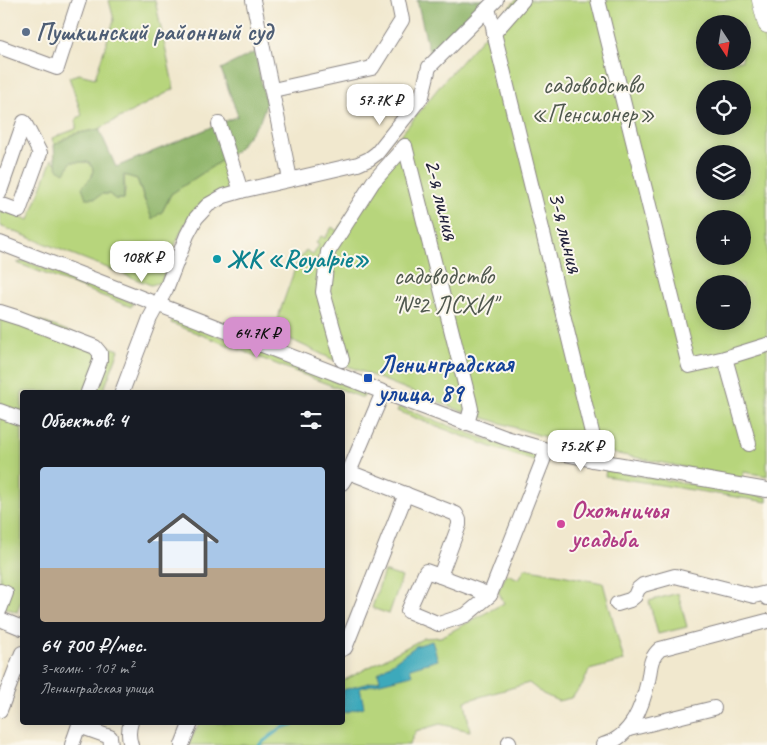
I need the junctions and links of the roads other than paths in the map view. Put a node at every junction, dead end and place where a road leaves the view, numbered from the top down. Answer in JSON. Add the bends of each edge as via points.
{"nodes":[{"id":1,"x":79,"y":0,"type":"edge"},
{"id":2,"x":253,"y":0,"type":"edge"},
{"id":3,"x":398,"y":0,"type":"edge"},
{"id":4,"x":522,"y":0,"type":"edge"},
{"id":5,"x":598,"y":0,"type":"edge"},
{"id":6,"x":761,"y":0,"type":"edge"},
{"id":7,"x":492,"y":5,"type":"edge"},
{"id":8,"x":767,"y":24,"type":"edge"},
{"id":9,"x":493,"y":29,"type":"junction"},
{"id":10,"x":0,"y":47,"type":"edge"},
{"id":11,"x":273,"y":90,"type":"junction"},
{"id":12,"x":219,"y":124,"type":"dead end"},
{"id":13,"x":5,"y":160,"type":"edge"},
{"id":14,"x":290,"y":178,"type":"junction"},
{"id":15,"x":0,"y":190,"type":"edge"},
{"id":16,"x":240,"y":191,"type":"junction"},
{"id":17,"x":0,"y":204,"type":"edge"},
{"id":18,"x":1,"y":248,"type":"edge"},
{"id":19,"x":158,"y":305,"type":"junction"},
{"id":20,"x":0,"y":312,"type":"edge"},
{"id":21,"x":268,"y":328,"type":"dead end"},
{"id":22,"x":262,"y":345,"type":"junction"},
{"id":23,"x":763,"y":346,"type":"edge"},
{"id":24,"x":725,"y":358,"type":"junction"},
{"id":25,"x":342,"y":360,"type":"dead end"},
{"id":26,"x":89,"y":390,"type":"edge"},
{"id":27,"x":123,"y":390,"type":"edge"},
{"id":28,"x":383,"y":392,"type":"junction"},
{"id":29,"x":0,"y":411,"type":"edge"},
{"id":30,"x":20,"y":419,"type":"edge"},
{"id":31,"x":467,"y":424,"type":"junction"},
{"id":32,"x":749,"y":444,"type":"dead end"},
{"id":33,"x":547,"y":450,"type":"junction"},
{"id":34,"x":595,"y":455,"type":"junction"},
{"id":35,"x":346,"y":478,"type":"edge"},
{"id":36,"x":767,"y":490,"type":"edge"},
{"id":37,"x":406,"y":494,"type":"junction"},
{"id":38,"x":440,"y":576,"type":"junction"},
{"id":39,"x":0,"y":591,"type":"edge"},
{"id":40,"x":490,"y":594,"type":"junction"},
{"id":41,"x":767,"y":598,"type":"edge"},
{"id":42,"x":617,"y":604,"type":"dead end"},
{"id":43,"x":0,"y":610,"type":"edge"},
{"id":44,"x":0,"y":619,"type":"edge"},
{"id":45,"x":767,"y":621,"type":"edge"},
{"id":46,"x":20,"y":627,"type":"edge"},
{"id":47,"x":345,"y":648,"type":"edge"},
{"id":48,"x":20,"y":658,"type":"edge"},
{"id":49,"x":714,"y":708,"type":"dead end"},
{"id":50,"x":0,"y":710,"type":"edge"},
{"id":51,"x":79,"y":725,"type":"edge"},
{"id":52,"x":81,"y":725,"type":"edge"},
{"id":53,"x":130,"y":725,"type":"edge"},
{"id":54,"x":190,"y":725,"type":"edge"},
{"id":55,"x":629,"y":729,"type":"junction"},
{"id":56,"x":72,"y":745,"type":"edge"},
{"id":57,"x":111,"y":745,"type":"edge"},
{"id":58,"x":131,"y":745,"type":"edge"},
{"id":59,"x":182,"y":745,"type":"edge"},
{"id":60,"x":603,"y":745,"type":"edge"}],
"edges":[{"from":1,"to":10,"type":"street","via":[[56,68]]},
{"from":2,"to":11,"type":"street"},
{"from":3,"to":11,"type":"street","via":[[402,20],[372,68]]},
{"from":4,"to":9,"type":"street"},
{"from":5,"to":24,"type":"street","via":[[689,366]]},
{"from":6,"to":8,"type":"main road"},
{"from":7,"to":9,"type":"street","name":"3-я линия"},
{"from":7,"to":14,"type":"street","via":[[429,67],[422,96],[377,153],[346,167]]},
{"from":9,"to":34,"type":"street","name":"3-я линия"},
{"from":11,"to":14,"type":"street"},
{"from":12,"to":16,"type":"street"},
{"from":13,"to":15,"type":"street"},
{"from":13,"to":17,"type":"street","via":[[24,122],[40,153],[19,211]]},
{"from":14,"to":16,"type":"street"},
{"from":16,"to":19,"type":"street","via":[[208,205],[196,218]]},
{"from":18,"to":19,"type":"street"},
{"from":19,"to":22,"type":"street"},
{"from":19,"to":27,"type":"street"},
{"from":20,"to":26,"type":"street","via":[[95,347],[100,353],[100,361]]},
{"from":21,"to":22,"type":"street"},
{"from":22,"to":28,"type":"street"},
{"from":23,"to":24,"type":"street"},
{"from":24,"to":32,"type":"street"},
{"from":25,"to":31,"type":"street","name":"2-я линия","via":[[323,292],[328,252],[373,182],[406,146],[471,409]]},
{"from":28,"to":31,"type":"street"},
{"from":28,"to":35,"type":"street"},
{"from":29,"to":30,"type":"street"},
{"from":31,"to":33,"type":"street"},
{"from":33,"to":34,"type":"street"},
{"from":33,"to":40,"type":"street"},
{"from":34,"to":36,"type":"street"},
{"from":35,"to":37,"type":"street"},
{"from":37,"to":38,"type":"street","via":[[458,517],[459,525]]},
{"from":37,"to":47,"type":"street"},
{"from":38,"to":40,"type":"street"},
{"from":38,"to":40,"type":"street","via":[[426,571],[408,611],[439,624],[466,616]]},
{"from":39,"to":43,"type":"street","via":[[6,593]]},
{"from":41,"to":42,"type":"street","via":[[766,593],[754,596],[675,576],[642,584],[630,600]]},
{"from":44,"to":46,"type":"street"},
{"from":45,"to":55,"type":"street","via":[[660,649],[653,657],[642,704]]},
{"from":48,"to":50,"type":"street"},
{"from":49,"to":55,"type":"street"},
{"from":51,"to":56,"type":"street"},
{"from":52,"to":57,"type":"street","via":[[110,737]]},
{"from":53,"to":58,"type":"street","via":[[128,738]]},
{"from":54,"to":59,"type":"street"},
{"from":55,"to":60,"type":"street","via":[[621,737]]}]}
